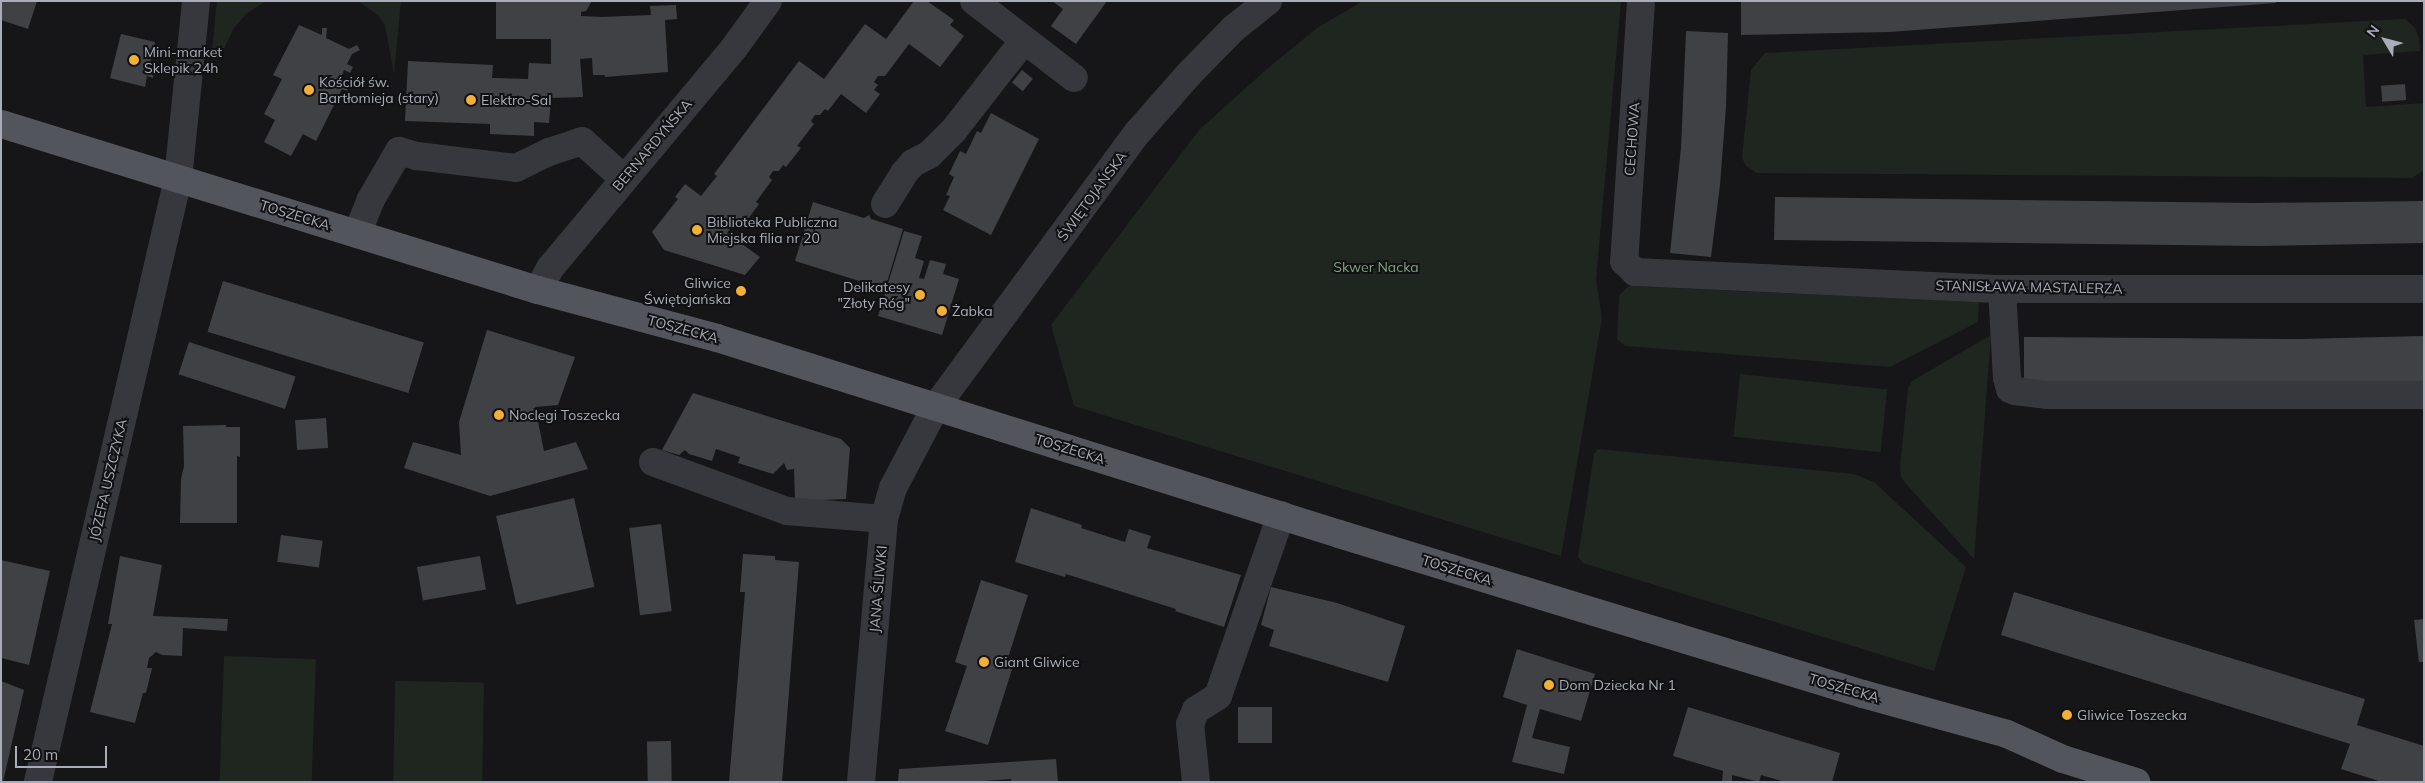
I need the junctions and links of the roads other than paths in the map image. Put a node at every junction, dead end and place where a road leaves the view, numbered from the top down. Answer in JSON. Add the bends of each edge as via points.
{"nodes":[{"id":1,"x":196,"y":1,"type":"edge"},
{"id":2,"x":768,"y":1,"type":"edge"},
{"id":3,"x":974,"y":1,"type":"edge"},
{"id":4,"x":1268,"y":1,"type":"edge"},
{"id":5,"x":1641,"y":1,"type":"edge"},
{"id":6,"x":1024,"y":40,"type":"junction"},
{"id":7,"x":1074,"y":78,"type":"dead end"},
{"id":8,"x":1,"y":124,"type":"edge"},
{"id":9,"x":178,"y":179,"type":"junction"},
{"id":10,"x":624,"y":179,"type":"junction"},
{"id":11,"x":885,"y":204,"type":"dead end"},
{"id":12,"x":357,"y":234,"type":"junction"},
{"id":13,"x":1635,"y":272,"type":"joint"},
{"id":14,"x":2002,"y":289,"type":"junction"},
{"id":15,"x":2424,"y":289,"type":"edge"},
{"id":16,"x":538,"y":290,"type":"junction"},
{"id":17,"x":2424,"y":395,"type":"edge"},
{"id":18,"x":935,"y":408,"type":"junction"},
{"id":19,"x":653,"y":462,"type":"dead end"},
{"id":20,"x":1281,"y":516,"type":"junction"},
{"id":21,"x":884,"y":519,"type":"junction"},
{"id":22,"x":38,"y":782,"type":"edge"},
{"id":23,"x":861,"y":782,"type":"edge"},
{"id":24,"x":1196,"y":782,"type":"edge"},
{"id":25,"x":2136,"y":782,"type":"edge"}],
"edges":[{"from":1,"to":9,"type":"street","name":"JÓZEFA USZCZYKA"},
{"from":2,"to":10,"type":"street","name":"BERNARDYŃSKA","via":[[734,48]]},
{"from":3,"to":6,"type":"street"},
{"from":4,"to":18,"type":"street","name":"ŚWIĘTOJAŃSKA","via":[[1189,74],[1138,132]]},
{"from":5,"to":13,"type":"street","name":"CECHOWA","via":[[1624,261]]},
{"from":6,"to":7,"type":"street"},
{"from":6,"to":11,"type":"street","via":[[954,130],[929,155],[913,163]]},
{"from":8,"to":9,"type":"main road","name":"TOSZECKA"},
{"from":9,"to":12,"type":"main road","name":"TOSZECKA"},
{"from":9,"to":22,"type":"street","name":"JÓZEFA USZCZYKA"},
{"from":10,"to":12,"type":"street","via":[[582,141],[516,168],[399,151],[370,201]]},
{"from":10,"to":16,"type":"street","name":"BERNARDYŃSKA","via":[[551,267]]},
{"from":12,"to":16,"type":"main road","name":"TOSZECKA"},
{"from":13,"to":14,"type":"street","name":"STANISŁAWA MASTALERZA"},
{"from":14,"to":15,"type":"street","name":"STANISŁAWA MASTALERZA"},
{"from":14,"to":17,"type":"street","via":[[2006,378],[2010,389],[2015,391],[2058,396]]},
{"from":16,"to":18,"type":"main road","name":"TOSZECKA","via":[[717,338]]},
{"from":18,"to":20,"type":"main road","name":"TOSZECKA"},
{"from":18,"to":21,"type":"street","name":"JANA ŚLIWKI","via":[[893,488]]},
{"from":19,"to":21,"type":"street","via":[[787,511]]},
{"from":20,"to":24,"type":"street","via":[[1218,696],[1196,710],[1190,724]]},
{"from":20,"to":25,"type":"main road","name":"TOSZECKA","via":[[1863,694],[2007,734],[2063,759]]},
{"from":21,"to":23,"type":"street","name":"JANA ŚLIWKI"}]}
